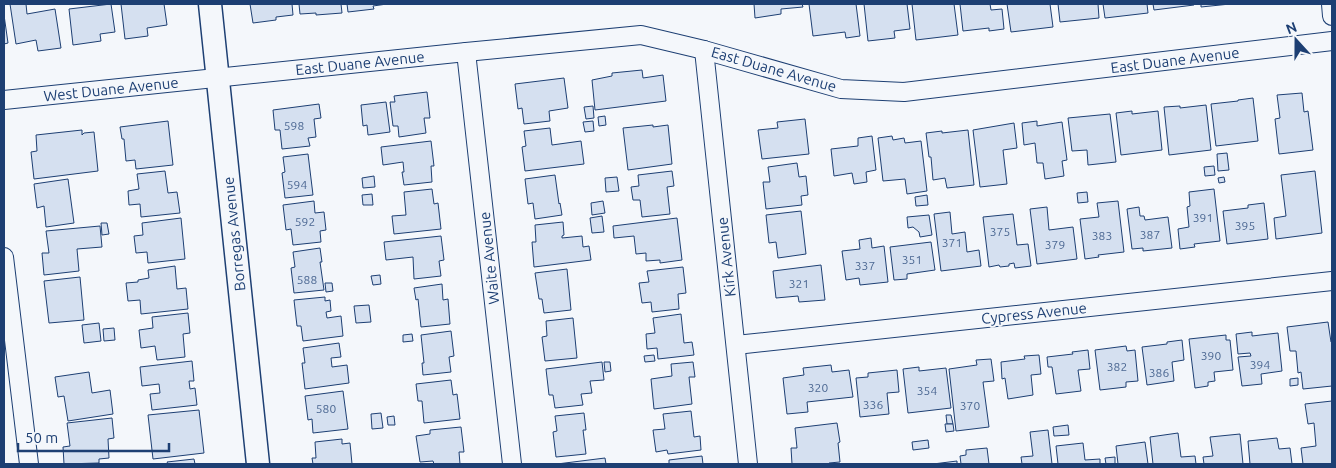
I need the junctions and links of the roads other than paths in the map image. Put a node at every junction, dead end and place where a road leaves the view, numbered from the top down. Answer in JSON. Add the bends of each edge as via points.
{"nodes":[{"id":1,"x":210,"y":4,"type":"edge"},
{"id":2,"x":1331,"y":4,"type":"edge"},
{"id":3,"x":1332,"y":16,"type":"edge"},
{"id":4,"x":1332,"y":41,"type":"edge"},
{"id":5,"x":704,"y":50,"type":"junction"},
{"id":6,"x":466,"y":52,"type":"junction"},
{"id":7,"x":218,"y":78,"type":"junction"},
{"id":8,"x":4,"y":100,"type":"edge"},
{"id":9,"x":4,"y":257,"type":"edge"},
{"id":10,"x":1332,"y":281,"type":"edge"},
{"id":11,"x":736,"y":345,"type":"junction"},
{"id":12,"x":29,"y":464,"type":"edge"},
{"id":13,"x":258,"y":464,"type":"edge"},
{"id":14,"x":512,"y":464,"type":"edge"},
{"id":15,"x":748,"y":464,"type":"edge"}],
"edges":[{"from":1,"to":7,"type":"street","name":"Borregas Avenue"},
{"from":2,"to":3,"type":"street"},
{"from":4,"to":5,"type":"street","name":"East Duane Avenue","via":[[904,92],[841,89]]},
{"from":5,"to":6,"type":"street","name":"East Duane Avenue","via":[[641,35]]},
{"from":5,"to":11,"type":"street","name":"Kirk Avenue"},
{"from":6,"to":7,"type":"street","name":"East Duane Avenue"},
{"from":6,"to":14,"type":"street","name":"Waite Avenue"},
{"from":7,"to":8,"type":"street","name":"West Duane Avenue"},
{"from":7,"to":13,"type":"street","name":"Borregas Avenue"},
{"from":9,"to":12,"type":"street"},
{"from":10,"to":11,"type":"street","name":"Cypress Avenue"},
{"from":11,"to":15,"type":"street","name":"Kirk Avenue"}]}
